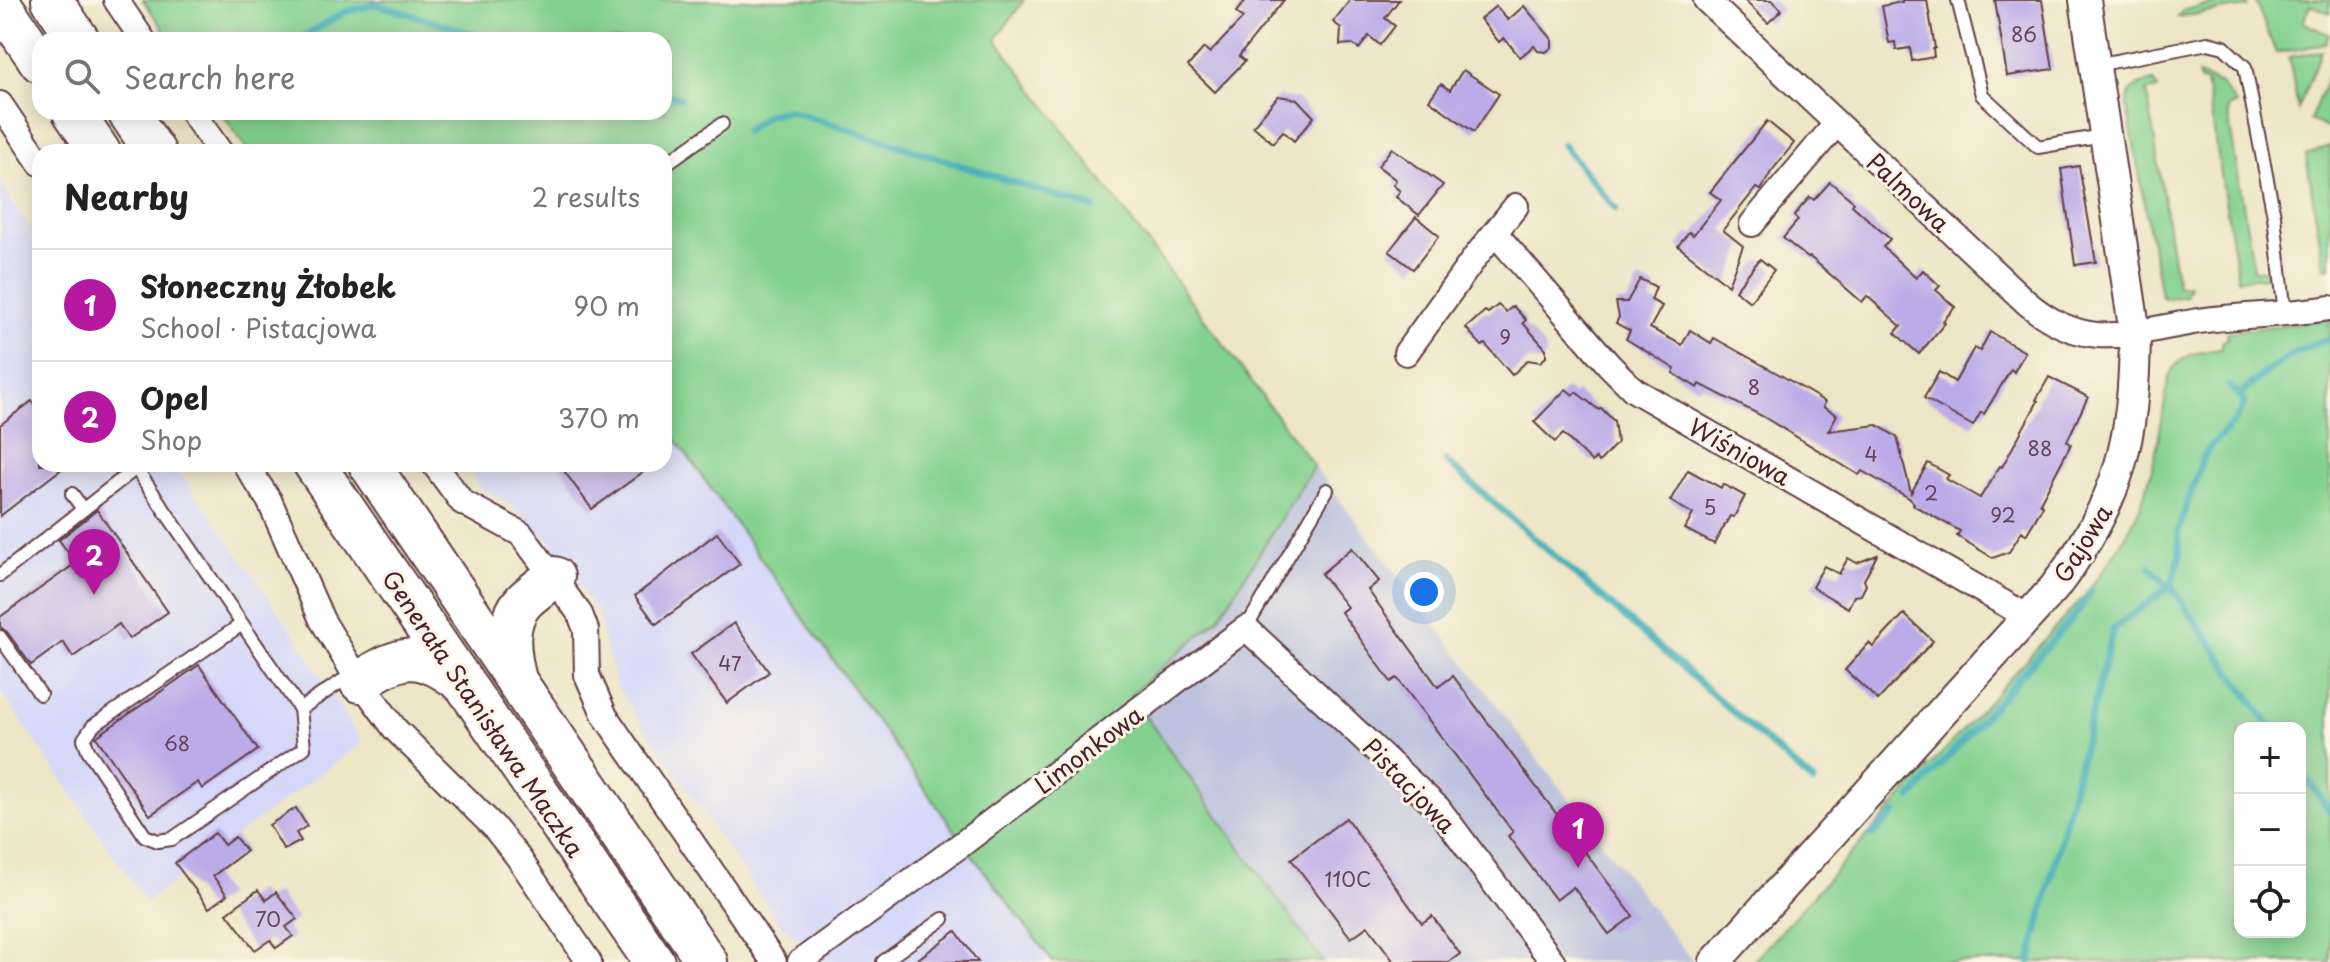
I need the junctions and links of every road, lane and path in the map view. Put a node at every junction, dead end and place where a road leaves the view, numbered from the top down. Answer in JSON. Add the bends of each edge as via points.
{"nodes":[{"id":1,"x":52,"y":0,"type":"edge"},
{"id":2,"x":116,"y":0,"type":"edge"},
{"id":3,"x":1706,"y":0,"type":"edge"},
{"id":4,"x":1958,"y":0,"type":"edge"},
{"id":5,"x":2085,"y":0,"type":"edge"},
{"id":6,"x":0,"y":3,"type":"edge"},
{"id":7,"x":74,"y":32,"type":"edge"},
{"id":8,"x":138,"y":32,"type":"edge"},
{"id":9,"x":32,"y":50,"type":"edge"},
{"id":10,"x":2096,"y":65,"type":"junction"},
{"id":11,"x":0,"y":104,"type":"edge"},
{"id":12,"x":78,"y":120,"type":"edge"},
{"id":13,"x":133,"y":120,"type":"edge"},
{"id":14,"x":198,"y":120,"type":"edge"},
{"id":15,"x":722,"y":124,"type":"dead end"},
{"id":16,"x":1836,"y":124,"type":"junction"},
{"id":17,"x":2107,"y":135,"type":"junction"},
{"id":18,"x":95,"y":144,"type":"edge"},
{"id":19,"x":150,"y":144,"type":"edge"},
{"id":20,"x":214,"y":144,"type":"edge"},
{"id":21,"x":32,"y":151,"type":"edge"},
{"id":22,"x":672,"y":159,"type":"edge"},
{"id":23,"x":1516,"y":206,"type":"dead end"},
{"id":24,"x":1752,"y":224,"type":"dead end"},
{"id":25,"x":1495,"y":233,"type":"junction"},
{"id":26,"x":2330,"y":308,"type":"edge"},
{"id":27,"x":2285,"y":314,"type":"junction"},
{"id":28,"x":2135,"y":334,"type":"junction"},
{"id":29,"x":1406,"y":353,"type":"dead end"},
{"id":30,"x":128,"y":472,"type":"edge"},
{"id":31,"x":139,"y":472,"type":"edge"},
{"id":32,"x":250,"y":472,"type":"edge"},
{"id":33,"x":319,"y":472,"type":"edge"},
{"id":34,"x":374,"y":472,"type":"edge"},
{"id":35,"x":440,"y":472,"type":"edge"},
{"id":36,"x":1327,"y":490,"type":"dead end"},
{"id":37,"x":72,"y":494,"type":"dead end"},
{"id":38,"x":83,"y":509,"type":"junction"},
{"id":39,"x":0,"y":575,"type":"edge"},
{"id":40,"x":554,"y":577,"type":"junction"},
{"id":41,"x":452,"y":585,"type":"junction"},
{"id":42,"x":402,"y":594,"type":"junction"},
{"id":43,"x":522,"y":603,"type":"junction"},
{"id":44,"x":2028,"y":617,"type":"junction"},
{"id":45,"x":242,"y":624,"type":"junction"},
{"id":46,"x":1246,"y":628,"type":"junction"},
{"id":47,"x":0,"y":637,"type":"edge"},
{"id":48,"x":366,"y":673,"type":"junction"},
{"id":49,"x":516,"y":680,"type":"junction"},
{"id":50,"x":465,"y":685,"type":"junction"},
{"id":51,"x":40,"y":694,"type":"dead end"},
{"id":52,"x":300,"y":709,"type":"junction"},
{"id":53,"x":943,"y":919,"type":"dead end"},
{"id":54,"x":589,"y":962,"type":"edge"},
{"id":55,"x":654,"y":962,"type":"edge"},
{"id":56,"x":707,"y":962,"type":"edge"},
{"id":57,"x":774,"y":962,"type":"edge"},
{"id":58,"x":800,"y":962,"type":"edge"},
{"id":59,"x":883,"y":962,"type":"edge"},
{"id":60,"x":1553,"y":962,"type":"edge"},
{"id":61,"x":1715,"y":962,"type":"edge"}],
"edges":[{"from":1,"to":7,"type":"highway"},
{"from":2,"to":8,"type":"street"},
{"from":3,"to":16,"type":"street","name":"Palmowa"},
{"from":4,"to":17,"type":"lane","via":[[1982,95],[2038,147]]},
{"from":5,"to":10,"type":"street","name":"Gajowa"},
{"from":6,"to":9,"type":"highway"},
{"from":10,"to":17,"type":"street","name":"Gajowa"},
{"from":10,"to":27,"type":"lane","via":[[2208,43],[2224,47],[2245,67],[2274,216]]},
{"from":11,"to":21,"type":"street"},
{"from":12,"to":18,"type":"highway"},
{"from":13,"to":19,"type":"highway"},
{"from":14,"to":20,"type":"street"},
{"from":15,"to":22,"type":"lane"},
{"from":16,"to":24,"type":"street"},
{"from":16,"to":28,"type":"street","name":"Palmowa","via":[[2045,317],[2093,335]]},
{"from":17,"to":28,"type":"street","name":"Gajowa"},
{"from":23,"to":25,"type":"street"},
{"from":25,"to":29,"type":"street"},
{"from":25,"to":44,"type":"street","name":"Wiśniowa","via":[[1617,374],[1650,401]]},
{"from":26,"to":27,"type":"street","name":"Palmowa"},
{"from":27,"to":28,"type":"street","name":"Palmowa","via":[[2213,319]]},
{"from":28,"to":44,"type":"street","name":"Gajowa","via":[[2130,419],[2112,493],[2071,565]]},
{"from":30,"to":38,"type":"lane"},
{"from":31,"to":45,"type":"lane"},
{"from":32,"to":48,"type":"street","via":[[269,500],[322,620]]},
{"from":33,"to":42,"type":"highway","name":"Generała Stanisława Maczka"},
{"from":34,"to":41,"type":"highway","name":"Generała Stanisława Maczka"},
{"from":35,"to":40,"type":"street","via":[[462,502],[521,534]]},
{"from":36,"to":46,"type":"lane","name":"Limonkowa"},
{"from":37,"to":38,"type":"lane"},
{"from":38,"to":39,"type":"lane"},
{"from":40,"to":43,"type":"highway"},
{"from":40,"to":57,"type":"street","via":[[586,630],[587,675],[605,716]]},
{"from":41,"to":43,"type":"highway","via":[[492,602]]},
{"from":41,"to":49,"type":"highway","name":"Generała Stanisława Maczka"},
{"from":42,"to":48,"type":"highway","via":[[405,619],[398,645]]},
{"from":42,"to":50,"type":"highway","name":"Generała Stanisława Maczka"},
{"from":43,"to":49,"type":"highway","via":[[510,634]]},
{"from":44,"to":61,"type":"street","name":"Gajowa"},
{"from":45,"to":52,"type":"lane"},
{"from":45,"to":52,"type":"lane","via":[[93,726],[84,739],[145,836],[172,839],[304,748]]},
{"from":46,"to":58,"type":"street","name":"Limonkowa"},
{"from":46,"to":60,"type":"street","name":"Pistacjowa","via":[[1438,808]]},
{"from":47,"to":51,"type":"lane"},
{"from":48,"to":50,"type":"highway","via":[[407,658],[428,663]]},
{"from":48,"to":52,"type":"lane"},
{"from":48,"to":54,"type":"street","via":[[387,721],[493,826]]},
{"from":49,"to":56,"type":"highway","name":"Generała Stanisława Maczka"},
{"from":50,"to":55,"type":"highway","name":"Generała Stanisława Maczka"},
{"from":53,"to":59,"type":"lane"}]}
